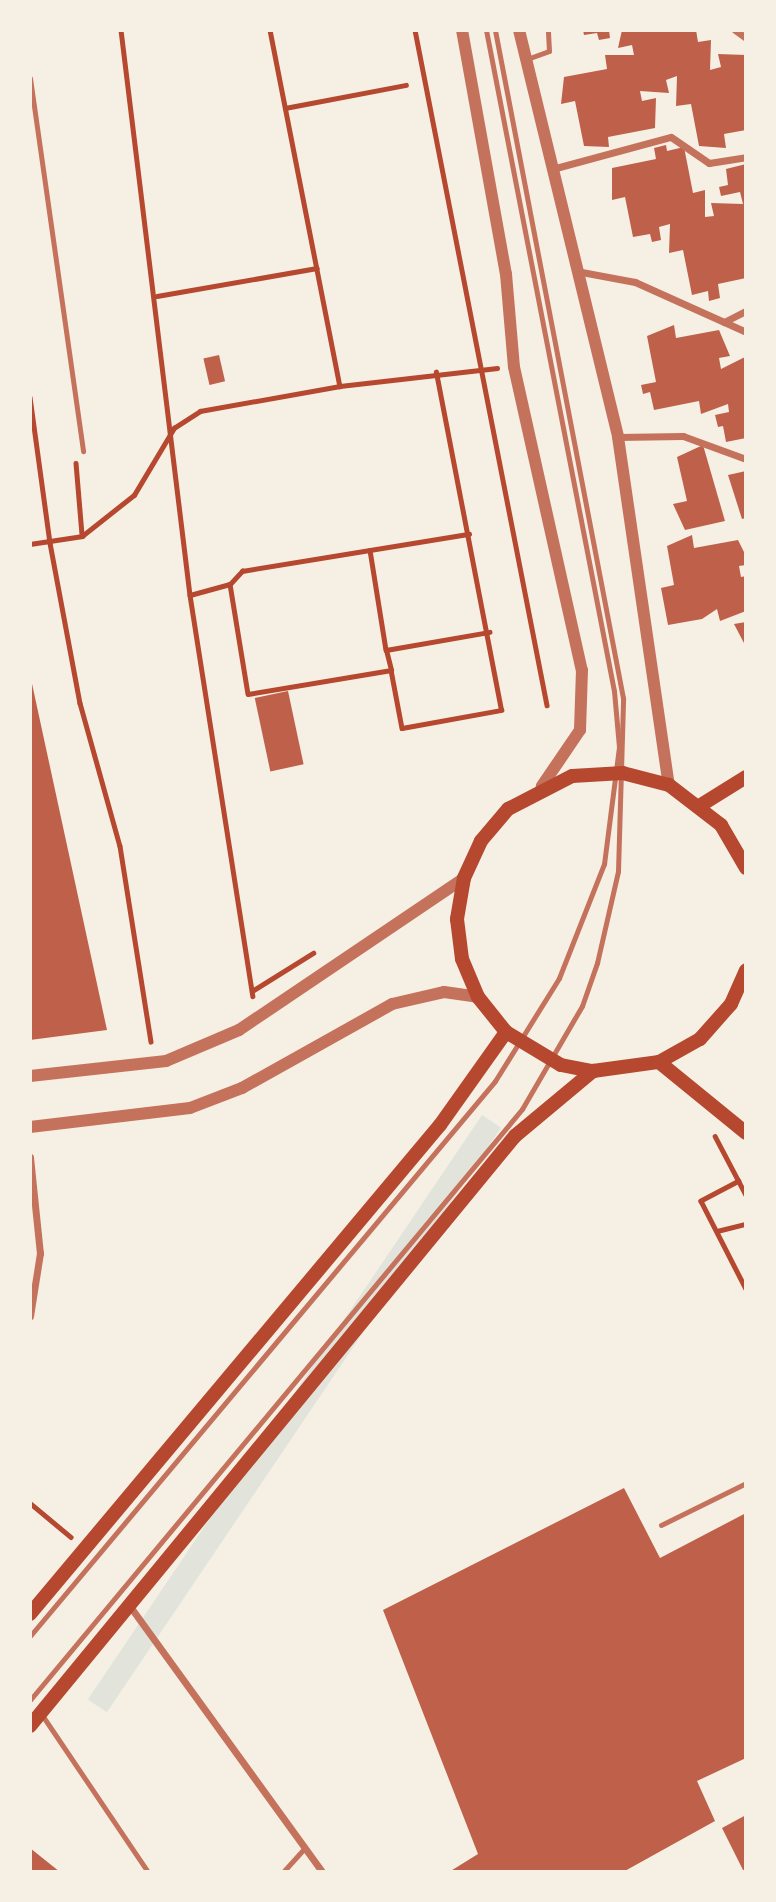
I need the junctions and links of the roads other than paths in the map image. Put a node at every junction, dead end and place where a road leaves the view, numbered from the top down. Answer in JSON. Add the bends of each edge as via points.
{"nodes":[{"id":1,"x":461,"y":30,"type":"edge"},
{"id":2,"x":486,"y":30,"type":"edge"},
{"id":3,"x":495,"y":30,"type":"edge"},
{"id":4,"x":519,"y":30,"type":"edge"},
{"id":5,"x":548,"y":30,"type":"edge"},
{"id":6,"x":736,"y":30,"type":"edge"},
{"id":7,"x":746,"y":38,"type":"edge"},
{"id":8,"x":523,"y":60,"type":"junction"},
{"id":9,"x":30,"y":78,"type":"edge"},
{"id":10,"x":746,"y":157,"type":"edge"},
{"id":11,"x":551,"y":170,"type":"junction"},
{"id":12,"x":575,"y":271,"type":"junction"},
{"id":13,"x":746,"y":311,"type":"edge"},
{"id":14,"x":724,"y":322,"type":"junction"},
{"id":15,"x":746,"y":332,"type":"edge"},
{"id":16,"x":618,"y":437,"type":"junction"},
{"id":17,"x":83,"y":451,"type":"road end"},
{"id":18,"x":746,"y":459,"type":"edge"},
{"id":19,"x":619,"y":773,"type":"junction"},
{"id":20,"x":746,"y":776,"type":"edge"},
{"id":21,"x":669,"y":785,"type":"junction"},
{"id":22,"x":542,"y":786,"type":"junction"},
{"id":23,"x":701,"y":805,"type":"junction"},
{"id":24,"x":746,"y":869,"type":"edge"},
{"id":25,"x":464,"y":878,"type":"junction"},
{"id":26,"x":746,"y":971,"type":"edge"},
{"id":27,"x":478,"y":997,"type":"junction"},
{"id":28,"x":506,"y":1032,"type":"junction"},
{"id":29,"x":518,"y":1043,"type":"junction"},
{"id":30,"x":552,"y":1060,"type":"junction"},
{"id":31,"x":659,"y":1062,"type":"junction"},
{"id":32,"x":593,"y":1071,"type":"junction"},
{"id":33,"x":30,"y":1076,"type":"edge"},
{"id":34,"x":30,"y":1127,"type":"edge"},
{"id":35,"x":746,"y":1133,"type":"edge"},
{"id":36,"x":30,"y":1157,"type":"edge"},
{"id":37,"x":30,"y":1316,"type":"edge"},
{"id":38,"x":746,"y":1483,"type":"edge"},
{"id":39,"x":661,"y":1525,"type":"dead end"},
{"id":40,"x":128,"y":1605,"type":"junction"},
{"id":41,"x":30,"y":1615,"type":"edge"},
{"id":42,"x":30,"y":1636,"type":"edge"},
{"id":43,"x":30,"y":1700,"type":"edge"},
{"id":44,"x":40,"y":1713,"type":"junction"},
{"id":45,"x":30,"y":1726,"type":"edge"},
{"id":46,"x":303,"y":1850,"type":"junction"},
{"id":47,"x":148,"y":1872,"type":"edge"},
{"id":48,"x":283,"y":1872,"type":"edge"},
{"id":49,"x":322,"y":1872,"type":"edge"}],
"edges":[{"from":1,"to":22,"type":"street","via":[[506,275],[514,367],[584,698],[569,756]]},
{"from":2,"to":19,"type":"lane","via":[[614,691]]},
{"from":3,"to":19,"type":"lane","via":[[623,698]]},
{"from":4,"to":8,"type":"street"},
{"from":5,"to":8,"type":"lane","via":[[549,51]]},
{"from":6,"to":7,"type":"street"},
{"from":8,"to":11,"type":"street"},
{"from":9,"to":17,"type":"lane"},
{"from":10,"to":11,"type":"street","via":[[709,163],[671,137]]},
{"from":11,"to":12,"type":"street"},
{"from":12,"to":14,"type":"street","via":[[635,282]]},
{"from":12,"to":16,"type":"street"},
{"from":13,"to":14,"type":"street"},
{"from":14,"to":15,"type":"street"},
{"from":16,"to":18,"type":"street","via":[[683,436]]},
{"from":16,"to":21,"type":"street"},
{"from":19,"to":21,"type":"main road"},
{"from":19,"to":22,"type":"main road","via":[[572,776]]},
{"from":19,"to":29,"type":"lane","via":[[604,864],[583,923]]},
{"from":19,"to":30,"type":"lane","via":[[618,872],[597,963]]},
{"from":20,"to":23,"type":"main road"},
{"from":21,"to":23,"type":"main road"},
{"from":22,"to":25,"type":"main road","via":[[508,809],[481,841]]},
{"from":23,"to":24,"type":"main road"},
{"from":25,"to":27,"type":"main road","via":[[457,919],[462,959]]},
{"from":25,"to":33,"type":"street","via":[[257,1018],[154,1063]]},
{"from":26,"to":31,"type":"main road","via":[[731,1003],[700,1039]]},
{"from":27,"to":28,"type":"main road"},
{"from":27,"to":34,"type":"street","via":[[444,992],[392,1004],[242,1088],[190,1108]]},
{"from":28,"to":29,"type":"main road"},
{"from":28,"to":41,"type":"main road","via":[[440,1125]]},
{"from":29,"to":30,"type":"main road"},
{"from":29,"to":42,"type":"lane","via":[[495,1081]]},
{"from":30,"to":32,"type":"main road"},
{"from":30,"to":43,"type":"lane","via":[[522,1109]]},
{"from":31,"to":32,"type":"main road"},
{"from":31,"to":35,"type":"main road"},
{"from":32,"to":40,"type":"main road","via":[[515,1136]]},
{"from":36,"to":37,"type":"street","via":[[40,1253]]},
{"from":38,"to":39,"type":"lane"},
{"from":40,"to":44,"type":"main road"},
{"from":40,"to":46,"type":"street"},
{"from":44,"to":45,"type":"main road"},
{"from":44,"to":47,"type":"lane"},
{"from":46,"to":48,"type":"lane"},
{"from":46,"to":49,"type":"street"}]}
